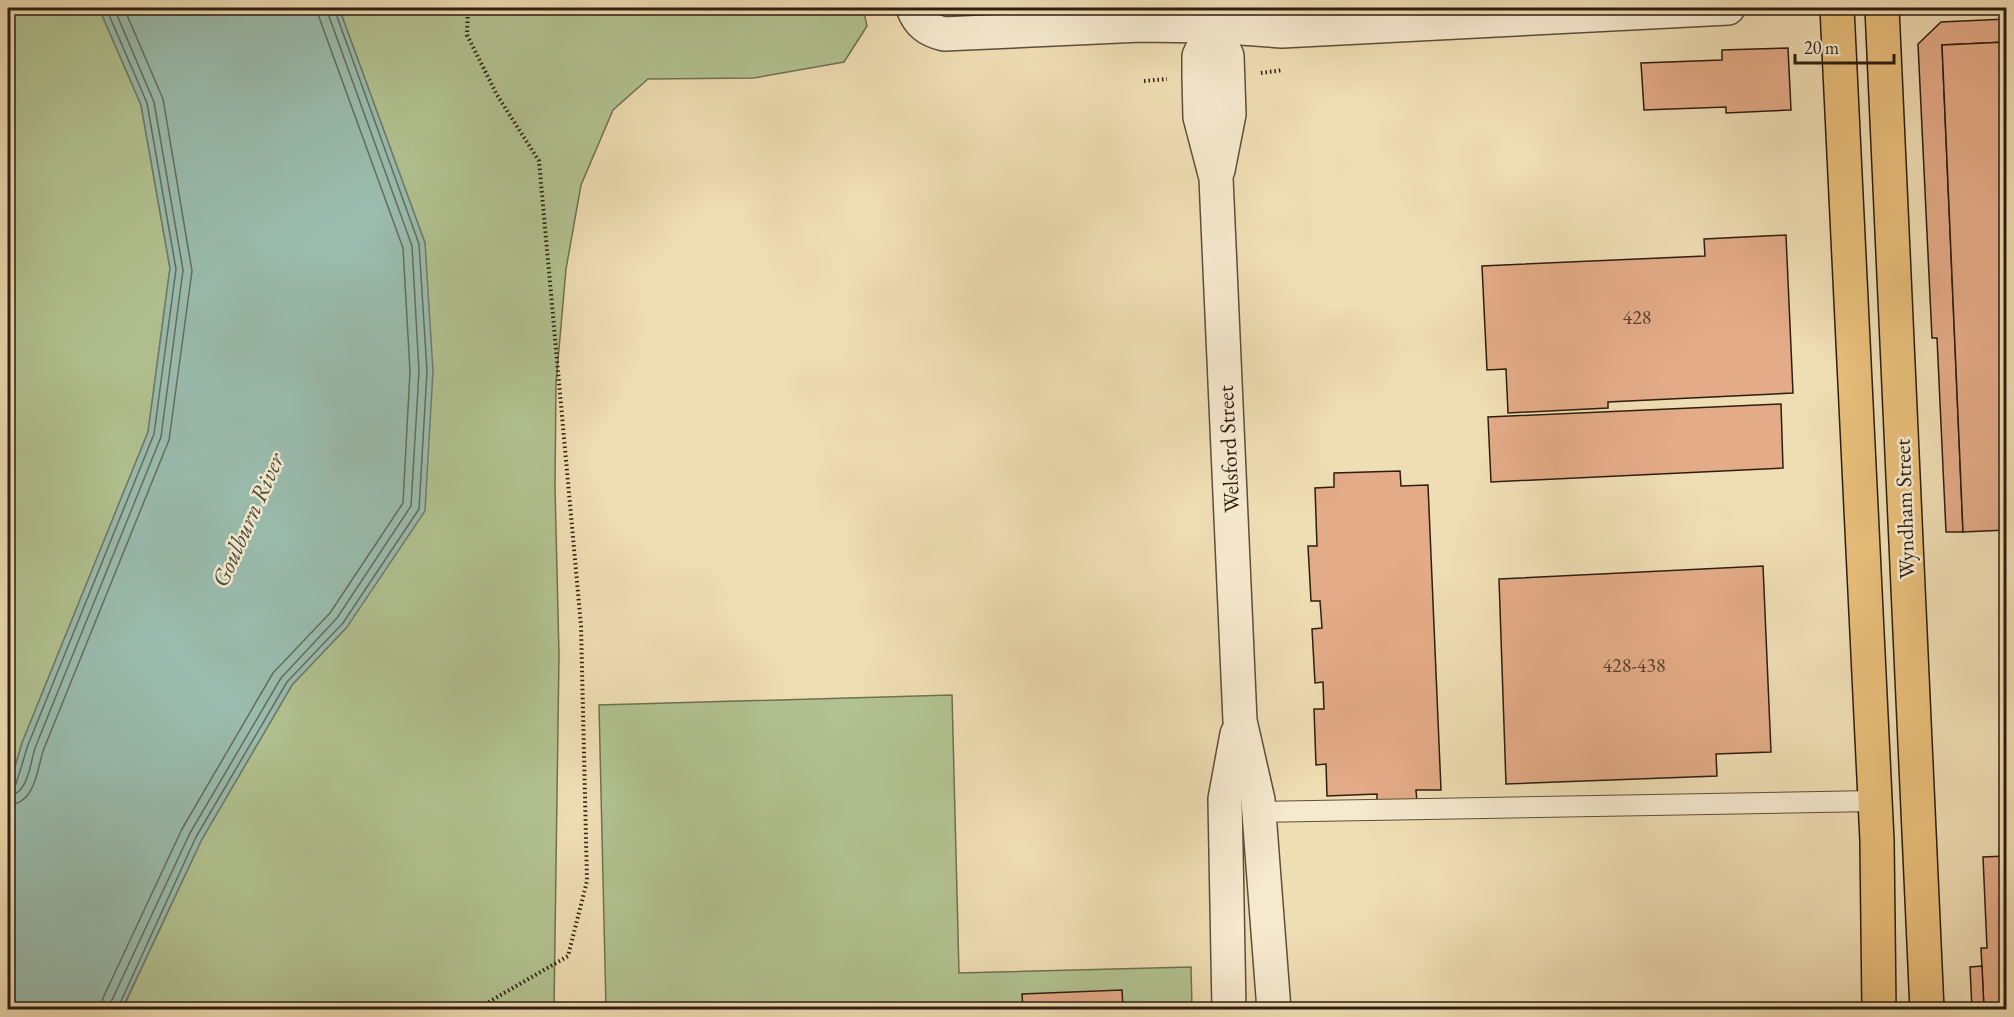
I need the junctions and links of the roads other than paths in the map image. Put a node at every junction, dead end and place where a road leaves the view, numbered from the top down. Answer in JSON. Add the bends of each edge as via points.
{"nodes":[{"id":1,"x":913,"y":8,"type":"edge"},
{"id":2,"x":1728,"y":8,"type":"edge"},
{"id":3,"x":1837,"y":8,"type":"edge"},
{"id":4,"x":1882,"y":8,"type":"edge"},
{"id":5,"x":1579,"y":11,"type":"edge"},
{"id":6,"x":1213,"y":17,"type":"edge"},
{"id":7,"x":1240,"y":721,"type":"junction"},
{"id":8,"x":1874,"y":801,"type":"junction"},
{"id":9,"x":1259,"y":812,"type":"junction"},
{"id":10,"x":1229,"y":1010,"type":"edge"},
{"id":11,"x":1274,"y":1010,"type":"edge"},
{"id":12,"x":1879,"y":1010,"type":"edge"},
{"id":13,"x":1927,"y":1010,"type":"edge"}],
"edges":[{"from":1,"to":6,"type":"street","via":[[923,25],[944,34],[1141,25]]},
{"from":2,"to":5,"type":"street"},
{"from":3,"to":8,"type":"highway","name":"Wyndham Street"},
{"from":4,"to":13,"type":"highway","name":"Wyndham Street"},
{"from":5,"to":6,"type":"street","via":[[1282,31]]},
{"from":6,"to":7,"type":"street","name":"Welsford Street","via":[[1199,56],[1200,117],[1216,178]]},
{"from":7,"to":9,"type":"street","name":"Welsford Street"},
{"from":7,"to":10,"type":"street","name":"Welsford Street","via":[[1225,799]]},
{"from":8,"to":9,"type":"lane"},
{"from":8,"to":12,"type":"highway","name":"Wyndham Street"},
{"from":9,"to":11,"type":"street","name":"Welsford Street"}]}
